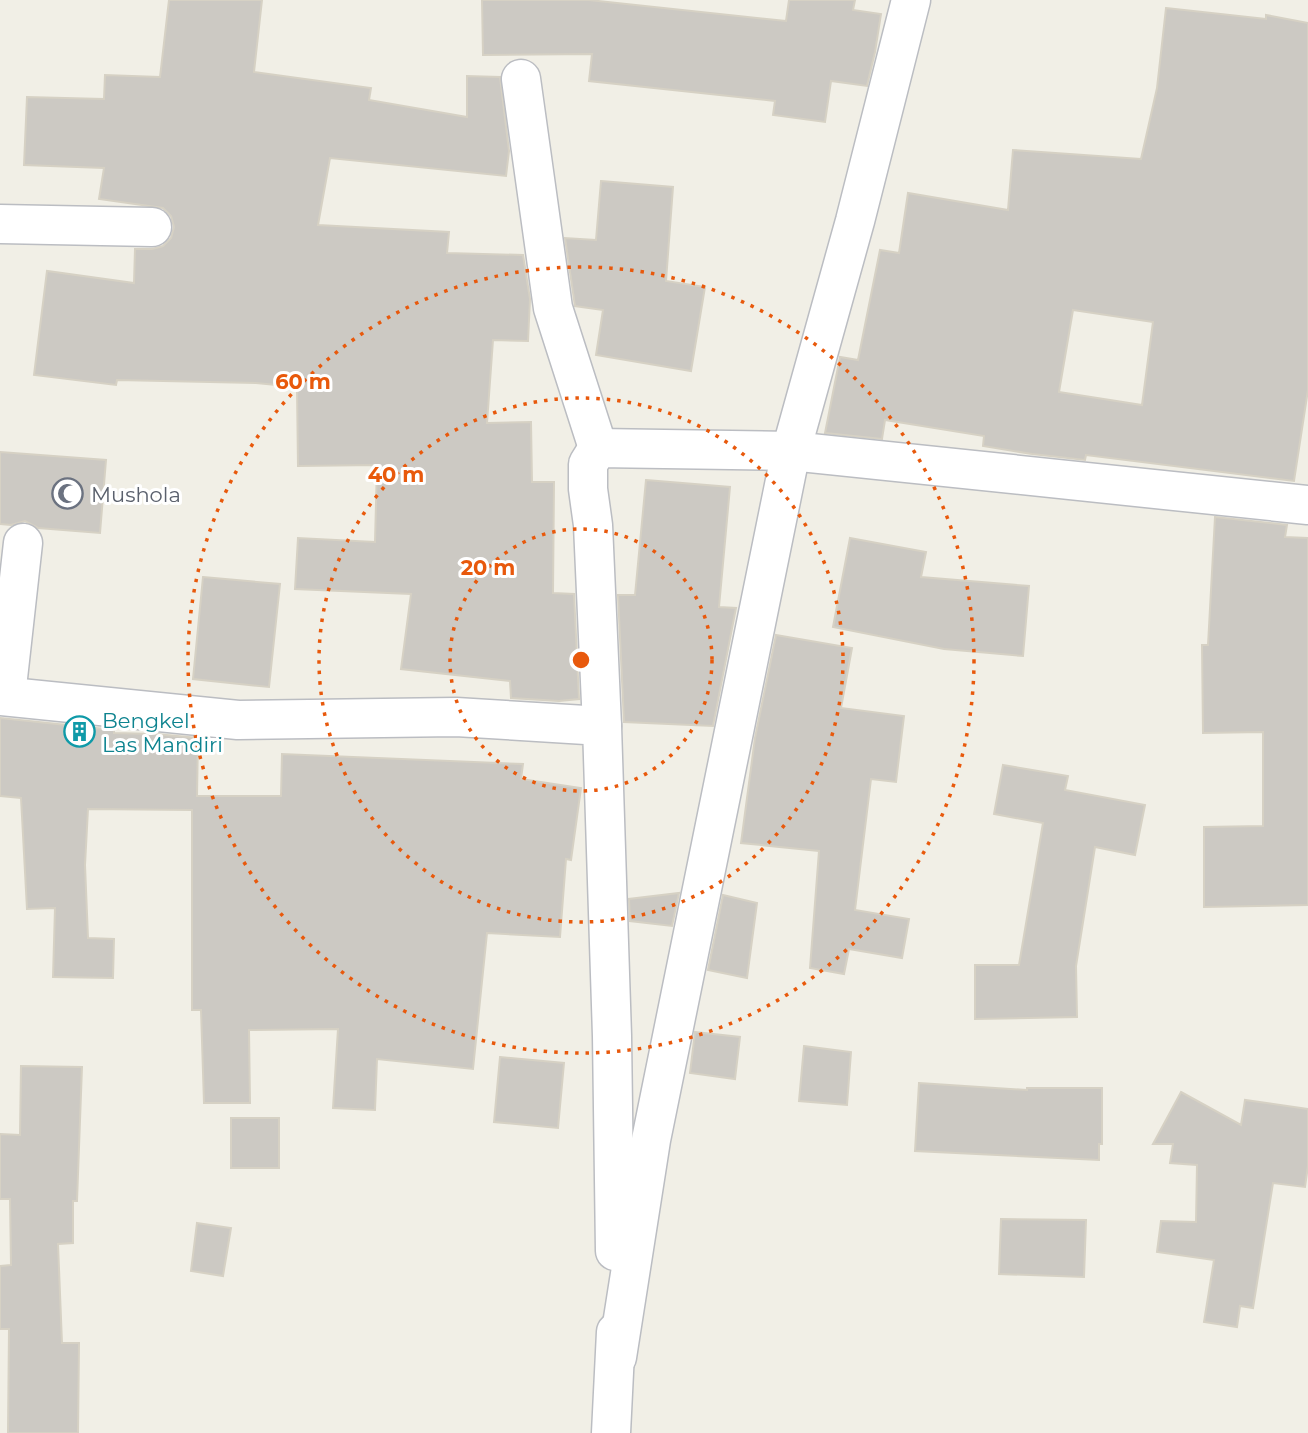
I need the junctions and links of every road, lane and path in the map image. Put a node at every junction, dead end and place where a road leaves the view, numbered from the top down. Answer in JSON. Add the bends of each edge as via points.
{"nodes":[{"id":1,"x":911,"y":0,"type":"edge"},
{"id":2,"x":521,"y":79,"type":"dead end"},
{"id":3,"x":0,"y":224,"type":"edge"},
{"id":4,"x":152,"y":227,"type":"dead end"},
{"id":5,"x":598,"y":448,"type":"junction"},
{"id":6,"x":791,"y":451,"type":"junction"},
{"id":7,"x":1308,"y":505,"type":"edge"},
{"id":8,"x":23,"y":542,"type":"dead end"},
{"id":9,"x":3,"y":696,"type":"edge"},
{"id":10,"x":603,"y":726,"type":"junction"},
{"id":11,"x":617,"y":1357,"type":"junction"},
{"id":12,"x":611,"y":1433,"type":"edge"}],
"edges":[{"from":1,"to":6,"type":"street"},
{"from":2,"to":5,"type":"street","via":[[553,308]]},
{"from":3,"to":4,"type":"street"},
{"from":5,"to":6,"type":"street"},
{"from":5,"to":10,"type":"street","via":[[589,464],[588,489]]},
{"from":6,"to":7,"type":"street"},
{"from":6,"to":11,"type":"street","via":[[651,1140]]},
{"from":8,"to":9,"type":"street"},
{"from":9,"to":10,"type":"street","via":[[238,720],[456,717]]},
{"from":10,"to":11,"type":"street"},
{"from":11,"to":12,"type":"street"}]}
